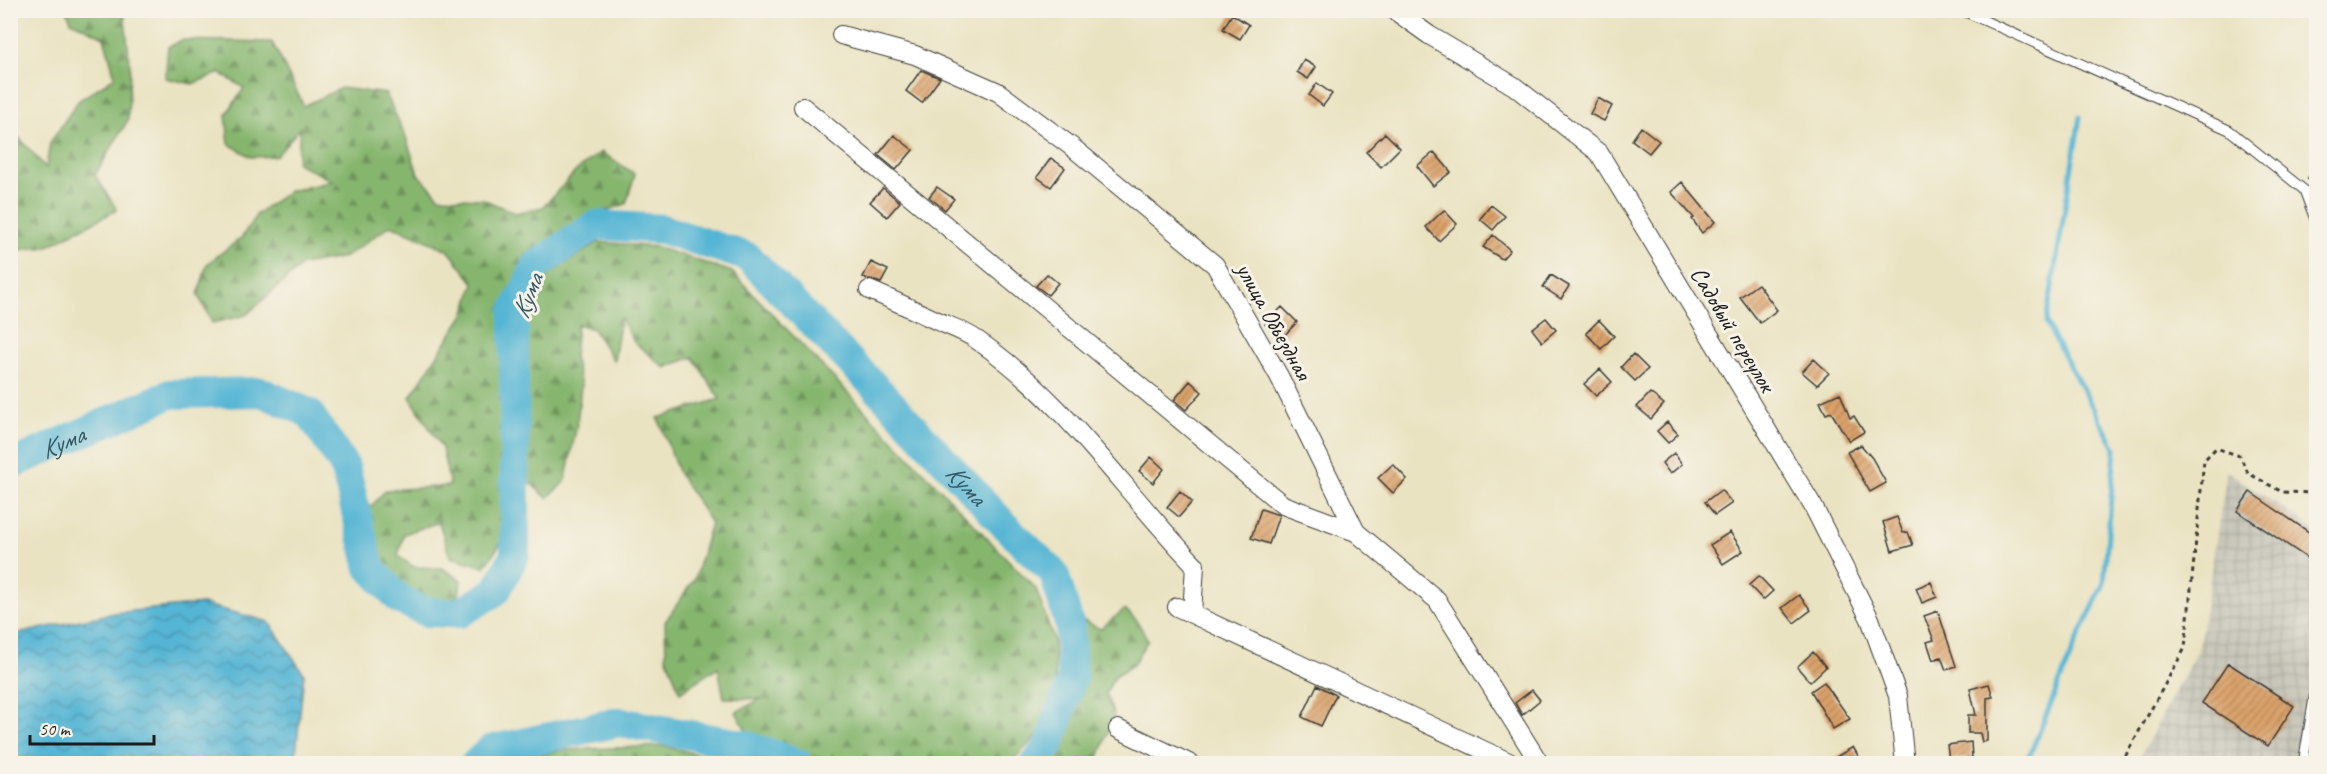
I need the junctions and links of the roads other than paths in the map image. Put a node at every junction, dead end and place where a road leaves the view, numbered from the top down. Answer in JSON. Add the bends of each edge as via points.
{"nodes":[{"id":1,"x":1394,"y":10,"type":"edge"},
{"id":2,"x":1961,"y":10,"type":"edge"},
{"id":3,"x":841,"y":35,"type":"dead end"},
{"id":4,"x":803,"y":106,"type":"dead end"},
{"id":5,"x":2316,"y":222,"type":"edge"},
{"id":6,"x":869,"y":290,"type":"dead end"},
{"id":7,"x":1356,"y":532,"type":"junction"},
{"id":8,"x":2316,"y":686,"type":"edge"},
{"id":9,"x":1118,"y":729,"type":"dead end"},
{"id":10,"x":1191,"y":764,"type":"edge"},
{"id":11,"x":1513,"y":764,"type":"edge"},
{"id":12,"x":1540,"y":764,"type":"edge"},
{"id":13,"x":1905,"y":764,"type":"edge"},
{"id":14,"x":2301,"y":764,"type":"edge"}],
"edges":[{"from":1,"to":13,"type":"street","name":"Садовый переулок","via":[[1429,36],[1514,86],[1599,153],[1813,506],[1865,609],[1898,696]]},
{"from":2,"to":5,"type":"lane","via":[[2229,130],[2304,190]]},
{"from":3,"to":7,"type":"street","name":"улица Обьездная","via":[[915,55],[998,92],[1072,147],[1215,265],[1279,375]]},
{"from":4,"to":7,"type":"street","via":[[1283,505]]},
{"from":6,"to":11,"type":"street","via":[[974,338],[1012,365],[1048,399],[1195,565],[1184,611]]},
{"from":7,"to":12,"type":"street","name":"улица Обьездная","via":[[1437,600]]},
{"from":8,"to":14,"type":"lane"},
{"from":9,"to":10,"type":"street"}]}
